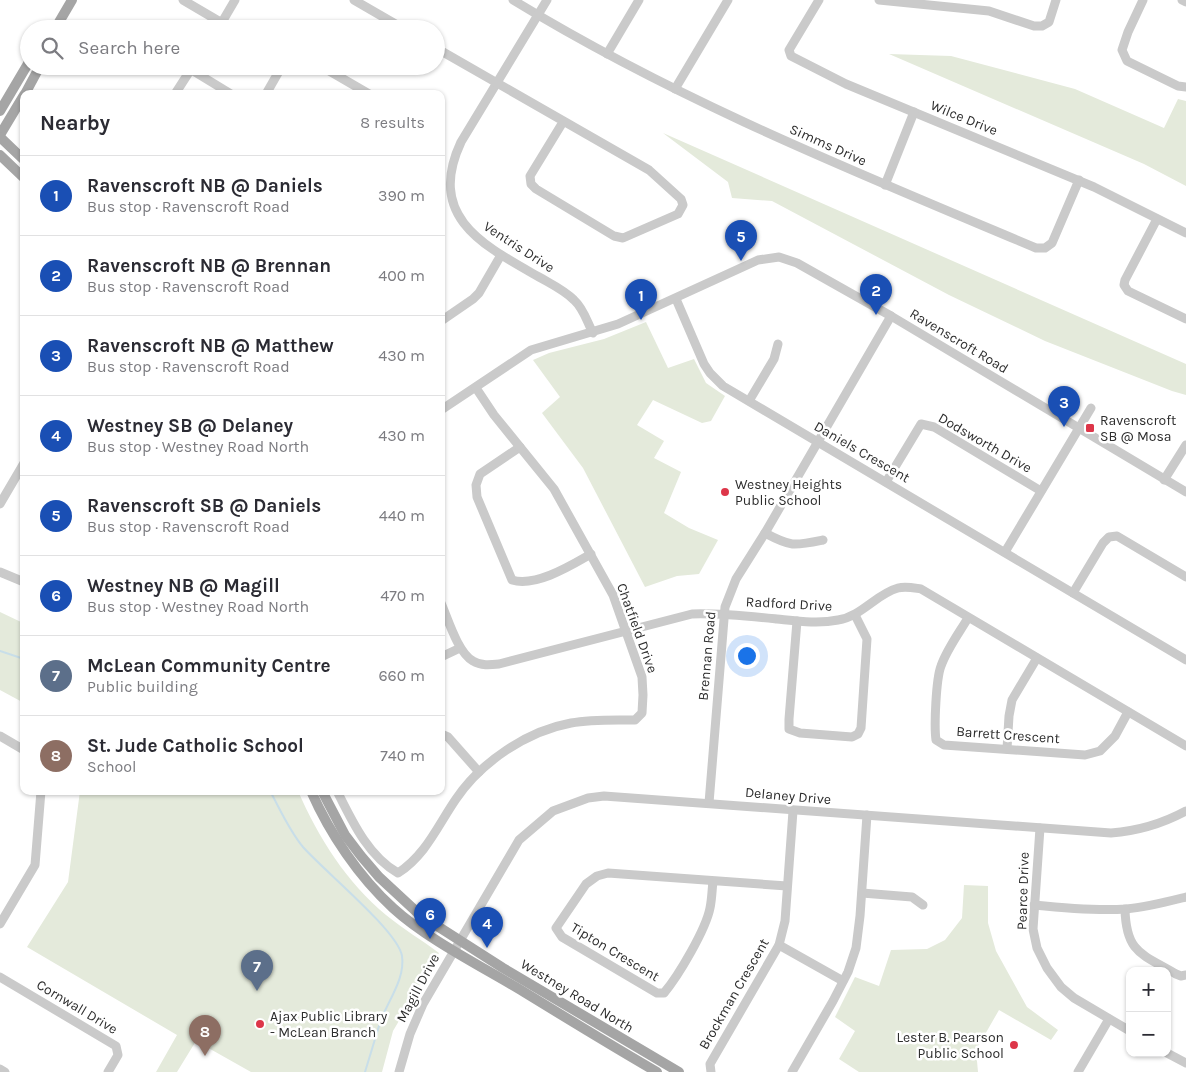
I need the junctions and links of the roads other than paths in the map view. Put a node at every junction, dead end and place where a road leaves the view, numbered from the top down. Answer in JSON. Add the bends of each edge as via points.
{"nodes":[{"id":1,"x":72,"y":0,"type":"edge"},
{"id":2,"x":183,"y":0,"type":"edge"},
{"id":3,"x":235,"y":0,"type":"edge"},
{"id":4,"x":354,"y":0,"type":"edge"},
{"id":5,"x":513,"y":0,"type":"edge"},
{"id":6,"x":546,"y":0,"type":"edge"},
{"id":7,"x":639,"y":0,"type":"edge"},
{"id":8,"x":728,"y":0,"type":"edge"},
{"id":9,"x":819,"y":0,"type":"edge"},
{"id":10,"x":879,"y":0,"type":"edge"},
{"id":11,"x":1056,"y":0,"type":"edge"},
{"id":12,"x":1143,"y":0,"type":"edge"},
{"id":13,"x":1182,"y":0,"type":"edge"},
{"id":14,"x":1186,"y":2,"type":"edge"},
{"id":15,"x":538,"y":15,"type":"junction"},
{"id":16,"x":60,"y":20,"type":"edge"},
{"id":17,"x":211,"y":20,"type":"edge"},
{"id":18,"x":223,"y":20,"type":"edge"},
{"id":19,"x":388,"y":20,"type":"edge"},
{"id":20,"x":445,"y":53,"type":"edge"},
{"id":21,"x":607,"y":54,"type":"junction"},
{"id":22,"x":20,"y":75,"type":"edge"},
{"id":23,"x":35,"y":75,"type":"edge"},
{"id":24,"x":187,"y":75,"type":"edge"},
{"id":25,"x":202,"y":75,"type":"edge"},
{"id":26,"x":277,"y":75,"type":"edge"},
{"id":27,"x":337,"y":75,"type":"edge"},
{"id":28,"x":496,"y":83,"type":"junction"},
{"id":29,"x":1186,"y":87,"type":"edge"},
{"id":30,"x":675,"y":89,"type":"junction"},
{"id":31,"x":26,"y":90,"type":"edge"},
{"id":32,"x":178,"y":90,"type":"edge"},
{"id":33,"x":225,"y":90,"type":"edge"},
{"id":34,"x":268,"y":90,"type":"edge"},
{"id":35,"x":363,"y":90,"type":"edge"},
{"id":36,"x":4,"y":99,"type":"edge"},
{"id":37,"x":20,"y":101,"type":"edge"},
{"id":38,"x":0,"y":111,"type":"edge"},
{"id":39,"x":914,"y":112,"type":"junction"},
{"id":40,"x":563,"y":122,"type":"junction"},
{"id":41,"x":0,"y":136,"type":"edge"},
{"id":42,"x":0,"y":155,"type":"edge"},
{"id":43,"x":20,"y":156,"type":"edge"},
{"id":44,"x":0,"y":167,"type":"edge"},
{"id":45,"x":20,"y":174,"type":"edge"},
{"id":46,"x":20,"y":174,"type":"edge"},
{"id":47,"x":1079,"y":180,"type":"junction"},
{"id":48,"x":884,"y":185,"type":"junction"},
{"id":49,"x":446,"y":191,"type":"edge"},
{"id":50,"x":1157,"y":219,"type":"junction"},
{"id":51,"x":1186,"y":233,"type":"edge"},
{"id":52,"x":502,"y":255,"type":"junction"},
{"id":53,"x":676,"y":299,"type":"junction"},
{"id":54,"x":445,"y":315,"type":"edge"},
{"id":55,"x":891,"y":316,"type":"junction"},
{"id":56,"x":1186,"y":319,"type":"edge"},
{"id":57,"x":593,"y":333,"type":"junction"},
{"id":58,"x":778,"y":344,"type":"dead end"},
{"id":59,"x":476,"y":388,"type":"junction"},
{"id":60,"x":749,"y":401,"type":"junction"},
{"id":61,"x":445,"y":407,"type":"edge"},
{"id":62,"x":1091,"y":408,"type":"dead end"},
{"id":63,"x":1079,"y":428,"type":"junction"},
{"id":64,"x":818,"y":442,"type":"junction"},
{"id":65,"x":1186,"y":444,"type":"edge"},
{"id":66,"x":520,"y":447,"type":"junction"},
{"id":67,"x":20,"y":470,"type":"edge"},
{"id":68,"x":1164,"y":480,"type":"junction"},
{"id":69,"x":886,"y":482,"type":"junction"},
{"id":70,"x":1042,"y":491,"type":"junction"},
{"id":71,"x":1186,"y":492,"type":"edge"},
{"id":72,"x":0,"y":504,"type":"edge"},
{"id":73,"x":765,"y":533,"type":"junction"},
{"id":74,"x":823,"y":540,"type":"dead end"},
{"id":75,"x":1005,"y":552,"type":"junction"},
{"id":76,"x":591,"y":554,"type":"junction"},
{"id":77,"x":0,"y":572,"type":"edge"},
{"id":78,"x":1186,"y":577,"type":"edge"},
{"id":79,"x":20,"y":580,"type":"edge"},
{"id":80,"x":1073,"y":593,"type":"junction"},
{"id":81,"x":445,"y":612,"type":"edge"},
{"id":82,"x":724,"y":615,"type":"junction"},
{"id":83,"x":855,"y":615,"type":"junction"},
{"id":84,"x":968,"y":618,"type":"junction"},
{"id":85,"x":797,"y":620,"type":"junction"},
{"id":86,"x":625,"y":631,"type":"junction"},
{"id":87,"x":460,"y":648,"type":"junction"},
{"id":88,"x":445,"y":655,"type":"edge"},
{"id":89,"x":1037,"y":658,"type":"junction"},
{"id":90,"x":1186,"y":660,"type":"edge"},
{"id":91,"x":1128,"y":712,"type":"junction"},
{"id":92,"x":0,"y":736,"type":"edge"},
{"id":93,"x":445,"y":736,"type":"edge"},
{"id":94,"x":1186,"y":746,"type":"edge"},
{"id":95,"x":20,"y":748,"type":"edge"},
{"id":96,"x":1007,"y":749,"type":"junction"},
{"id":97,"x":479,"y":772,"type":"junction"},
{"id":98,"x":41,"y":795,"type":"edge"},
{"id":99,"x":313,"y":795,"type":"edge"},
{"id":100,"x":324,"y":795,"type":"edge"},
{"id":101,"x":339,"y":795,"type":"edge"},
{"id":102,"x":709,"y":803,"type":"junction"},
{"id":103,"x":793,"y":810,"type":"junction"},
{"id":104,"x":1186,"y":811,"type":"edge"},
{"id":105,"x":867,"y":816,"type":"junction"},
{"id":106,"x":1040,"y":828,"type":"junction"},
{"id":107,"x":713,"y":881,"type":"junction"},
{"id":108,"x":787,"y":886,"type":"junction"},
{"id":109,"x":862,"y":893,"type":"junction"},
{"id":110,"x":1186,"y":897,"type":"edge"},
{"id":111,"x":923,"y":905,"type":"dead end"},
{"id":112,"x":1034,"y":905,"type":"junction"},
{"id":113,"x":1125,"y":909,"type":"junction"},
{"id":114,"x":0,"y":924,"type":"edge"},
{"id":115,"x":779,"y":944,"type":"junction"},
{"id":116,"x":457,"y":946,"type":"junction"},
{"id":117,"x":1186,"y":976,"type":"edge"},
{"id":118,"x":0,"y":977,"type":"edge"},
{"id":119,"x":843,"y":981,"type":"junction"},
{"id":120,"x":1109,"y":1019,"type":"junction"},
{"id":121,"x":1126,"y":1029,"type":"edge"},
{"id":122,"x":1171,"y":1055,"type":"edge"},
{"id":123,"x":1186,"y":1064,"type":"edge"},
{"id":124,"x":0,"y":1069,"type":"edge"},
{"id":125,"x":5,"y":1072,"type":"edge"},
{"id":126,"x":108,"y":1072,"type":"edge"},
{"id":127,"x":398,"y":1072,"type":"edge"},
{"id":128,"x":657,"y":1072,"type":"edge"},
{"id":129,"x":679,"y":1072,"type":"edge"},
{"id":130,"x":711,"y":1072,"type":"edge"},
{"id":131,"x":792,"y":1072,"type":"edge"},
{"id":132,"x":1078,"y":1072,"type":"edge"}],
"edges":[{"from":1,"to":16,"type":"main road"},
{"from":2,"to":17,"type":"street"},
{"from":3,"to":18,"type":"street"},
{"from":4,"to":19,"type":"street"},
{"from":5,"to":15,"type":"street","name":"Simms Drive"},
{"from":6,"to":15,"type":"street","name":"Ventris Drive"},
{"from":7,"to":21,"type":"street"},
{"from":8,"to":30,"type":"street"},
{"from":9,"to":39,"type":"street","name":"Wilce Drive","via":[[789,50],[791,56],[846,84]]},
{"from":10,"to":11,"type":"street","via":[[990,11],[1034,26],[1049,22]]},
{"from":12,"to":29,"type":"street","via":[[1122,50],[1127,61]]},
{"from":13,"to":14,"type":"street"},
{"from":15,"to":21,"type":"street","name":"Simms Drive"},
{"from":15,"to":28,"type":"street","name":"Ventris Drive"},
{"from":20,"to":28,"type":"street"},
{"from":21,"to":30,"type":"street","name":"Simms Drive"},
{"from":22,"to":36,"type":"main road"},
{"from":23,"to":31,"type":"main road"},
{"from":24,"to":32,"type":"street"},
{"from":25,"to":33,"type":"street"},
{"from":26,"to":34,"type":"street"},
{"from":27,"to":35,"type":"street"},
{"from":28,"to":40,"type":"street"},
{"from":28,"to":49,"type":"street","name":"Ventris Drive","via":[[454,157]]},
{"from":30,"to":48,"type":"street","name":"Simms Drive"},
{"from":36,"to":38,"type":"main road"},
{"from":37,"to":41,"type":"main road"},
{"from":39,"to":47,"type":"street","name":"Wilce Drive"},
{"from":39,"to":48,"type":"street"},
{"from":40,"to":40,"type":"street","via":[[530,176],[536,189],[614,236],[623,238],[678,214],[683,205],[681,198],[654,174]]},
{"from":41,"to":43,"type":"main road"},
{"from":42,"to":45,"type":"main road"},
{"from":44,"to":46,"type":"main road","via":[[8,167]]},
{"from":47,"to":48,"type":"street","name":"Simms Drive","via":[[1052,243],[1046,248],[1036,248]]},
{"from":47,"to":50,"type":"street","name":"Wilce Drive"},
{"from":49,"to":52,"type":"street","name":"Ventris Drive","via":[[465,226]]},
{"from":50,"to":51,"type":"street","name":"Wilce Drive"},
{"from":50,"to":56,"type":"street","via":[[1124,285],[1128,291]]},
{"from":52,"to":54,"type":"street","via":[[479,293]]},
{"from":52,"to":57,"type":"street","name":"Ventris Drive","via":[[566,293],[581,308]]},
{"from":53,"to":55,"type":"street","name":"Ravenscroft Road","via":[[758,260],[778,257],[797,263]]},
{"from":53,"to":57,"type":"street","name":"Ravenscroft Road"},
{"from":53,"to":60,"type":"street","name":"Daniels Crescent","via":[[710,373],[723,386]]},
{"from":55,"to":63,"type":"street","name":"Ravenscroft Road"},
{"from":55,"to":64,"type":"street","name":"Brennan Road"},
{"from":57,"to":59,"type":"street","name":"Ravenscroft Road","via":[[532,350]]},
{"from":58,"to":60,"type":"street","via":[[774,359]]},
{"from":59,"to":61,"type":"street","name":"Ravenscroft Road"},
{"from":59,"to":66,"type":"street","name":"Chatfield Drive"},
{"from":60,"to":64,"type":"street","name":"Daniels Crescent"},
{"from":62,"to":63,"type":"street"},
{"from":63,"to":68,"type":"street","name":"Ravenscroft Road"},
{"from":63,"to":70,"type":"street"},
{"from":64,"to":69,"type":"street","name":"Daniels Crescent"},
{"from":64,"to":73,"type":"street","name":"Brennan Road"},
{"from":65,"to":68,"type":"street"},
{"from":66,"to":76,"type":"street","name":"Chatfield Drive","via":[[554,489]]},
{"from":66,"to":76,"type":"street","via":[[480,474],[476,485],[477,497],[512,580],[521,583],[558,572]]},
{"from":67,"to":72,"type":"street"},
{"from":68,"to":71,"type":"street","name":"Ravenscroft Road"},
{"from":69,"to":70,"type":"street","name":"Dodsworth Drive","via":[[921,424],[934,427]]},
{"from":69,"to":75,"type":"street","name":"Daniels Crescent"},
{"from":70,"to":75,"type":"street"},
{"from":73,"to":74,"type":"street","via":[[778,541],[795,545]]},
{"from":73,"to":82,"type":"street","name":"Brennan Road","via":[[736,579]]},
{"from":75,"to":80,"type":"street","name":"Daniels Crescent"},
{"from":76,"to":86,"type":"street","name":"Chatfield Drive","via":[[613,595]]},
{"from":77,"to":79,"type":"street"},
{"from":78,"to":80,"type":"street","via":[[1117,536],[1103,543]]},
{"from":80,"to":90,"type":"street","name":"Daniels Crescent"},
{"from":81,"to":87,"type":"street","name":"Radford Drive"},
{"from":82,"to":85,"type":"street","name":"Radford Drive"},
{"from":82,"to":86,"type":"street","name":"Radford Drive","via":[[692,614]]},
{"from":82,"to":102,"type":"street","name":"Brennan Road"},
{"from":83,"to":84,"type":"street","name":"Radford Drive","via":[[882,596],[908,587],[921,589]]},
{"from":83,"to":85,"type":"street","name":"Radford Drive","via":[[821,622]]},
{"from":83,"to":85,"type":"street","via":[[867,639],[862,728],[852,737],[800,733],[790,729]]},
{"from":84,"to":89,"type":"street","name":"Radford Drive"},
{"from":84,"to":96,"type":"street","name":"Barrett Crescent","via":[[940,668],[934,730],[936,740],[944,745]]},
{"from":86,"to":87,"type":"street","name":"Radford Drive","via":[[499,664],[482,665],[472,661]]},
{"from":86,"to":97,"type":"street","name":"Chatfield Drive","via":[[642,677],[642,714],[635,720],[600,720],[552,728],[510,748]]},
{"from":87,"to":88,"type":"street"},
{"from":89,"to":91,"type":"street","name":"Radford Drive"},
{"from":89,"to":96,"type":"street","via":[[1012,700]]},
{"from":91,"to":94,"type":"street","name":"Radford Drive"},
{"from":91,"to":96,"type":"street","name":"Barrett Crescent","via":[[1115,736],[1100,751],[1085,754]]},
{"from":92,"to":95,"type":"street"},
{"from":93,"to":97,"type":"street"},
{"from":97,"to":101,"type":"street","name":"Chatfield Drive","via":[[457,798],[427,846],[398,873],[389,868],[361,837]]},
{"from":98,"to":114,"type":"street","via":[[35,864]]},
{"from":99,"to":116,"type":"main road","name":"Westney Road North","via":[[357,869],[393,908],[412,924]]},
{"from":100,"to":116,"type":"main road","name":"Westney Road North","via":[[345,835],[379,877]]},
{"from":102,"to":103,"type":"street","name":"Delaney Drive"},
{"from":102,"to":116,"type":"street","name":"Delaney Drive","via":[[604,796],[588,798],[553,811],[519,840]]},
{"from":103,"to":105,"type":"street","name":"Delaney Drive"},
{"from":103,"to":108,"type":"street","name":"Brockman Crescent"},
{"from":104,"to":106,"type":"street","name":"Delaney Drive","via":[[1136,831],[1111,833]]},
{"from":105,"to":106,"type":"street","name":"Delaney Drive"},
{"from":105,"to":109,"type":"street"},
{"from":106,"to":112,"type":"street","name":"Pearce Drive"},
{"from":107,"to":107,"type":"street","name":"Tipton Crescent","via":[[608,872],[586,884],[556,928],[562,937],[657,993],[664,993],[703,928],[710,908]]},
{"from":107,"to":108,"type":"street","name":"Tipton Crescent"},
{"from":108,"to":115,"type":"street","name":"Brockman Crescent","via":[[785,921]]},
{"from":109,"to":111,"type":"street","via":[[912,897]]},
{"from":109,"to":119,"type":"street","via":[[856,948]]},
{"from":110,"to":113,"type":"street"},
{"from":112,"to":113,"type":"street"},
{"from":112,"to":120,"type":"street","name":"Pearce Drive","via":[[1033,929],[1037,948],[1047,968],[1061,987]]},
{"from":113,"to":117,"type":"street","via":[[1127,935],[1138,951],[1176,974]]},
{"from":115,"to":119,"type":"street"},
{"from":115,"to":130,"type":"street","name":"Brockman Crescent","via":[[710,1064]]},
{"from":116,"to":127,"type":"street","name":"Magill Drive","via":[[412,1026]]},
{"from":116,"to":128,"type":"main road","name":"Westney Road North"},
{"from":116,"to":129,"type":"main road","name":"Westney Road North","via":[[504,968]]},
{"from":118,"to":126,"type":"street","name":"Cornwall Drive","via":[[116,1046],[118,1055]]},
{"from":119,"to":131,"type":"street"},
{"from":120,"to":121,"type":"street","name":"Pearce Drive"},
{"from":120,"to":132,"type":"street"},
{"from":122,"to":123,"type":"street"},
{"from":124,"to":125,"type":"street"}]}
